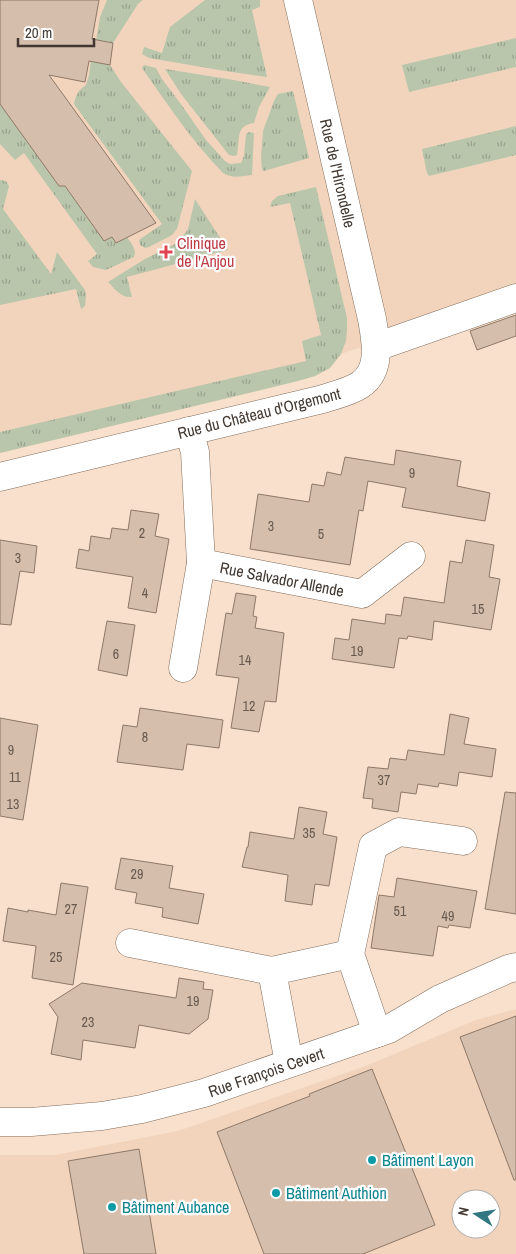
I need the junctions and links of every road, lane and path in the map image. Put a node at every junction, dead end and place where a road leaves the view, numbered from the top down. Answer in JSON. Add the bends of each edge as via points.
{"nodes":[{"id":1,"x":298,"y":0,"type":"edge"},
{"id":2,"x":516,"y":298,"type":"edge"},
{"id":3,"x":376,"y":346,"type":"junction"},
{"id":4,"x":189,"y":430,"type":"junction"},
{"id":5,"x":0,"y":477,"type":"edge"},
{"id":6,"x":411,"y":556,"type":"dead end"},
{"id":7,"x":201,"y":564,"type":"junction"},
{"id":8,"x":183,"y":668,"type":"dead end"},
{"id":9,"x":463,"y":841,"type":"dead end"},
{"id":10,"x":130,"y":943,"type":"dead end"},
{"id":11,"x":350,"y":954,"type":"junction"},
{"id":12,"x":516,"y":967,"type":"edge"},
{"id":13,"x":272,"y":971,"type":"junction"},
{"id":14,"x":377,"y":1032,"type":"junction"},
{"id":15,"x":289,"y":1064,"type":"junction"},
{"id":16,"x":0,"y":1122,"type":"edge"}],
"edges":[{"from":1,"to":3,"type":"street","name":"Rue de l'Hirondelle"},
{"from":2,"to":3,"type":"street"},
{"from":3,"to":4,"type":"street","name":"Rue du Château d'Orgemont","via":[[376,361],[370,374],[348,390],[323,399]]},
{"from":4,"to":5,"type":"street","name":"Rue du Château d'Orgemont"},
{"from":4,"to":7,"type":"street","name":"Rue Salvador Allende","via":[[195,452]]},
{"from":6,"to":7,"type":"street","name":"Rue Salvador Allende","via":[[362,594]]},
{"from":7,"to":8,"type":"street","name":"Rue Salvador Allende"},
{"from":9,"to":11,"type":"street","via":[[399,832],[373,846]]},
{"from":10,"to":13,"type":"street"},
{"from":11,"to":13,"type":"street"},
{"from":11,"to":14,"type":"street"},
{"from":12,"to":14,"type":"street","name":"Rue François Cevert","via":[[440,999],[389,1029]]},
{"from":13,"to":15,"type":"street"},
{"from":14,"to":15,"type":"street","name":"Rue François Cevert"},
{"from":15,"to":16,"type":"street","name":"Rue François Cevert","via":[[204,1093],[142,1109],[102,1116]]}]}
